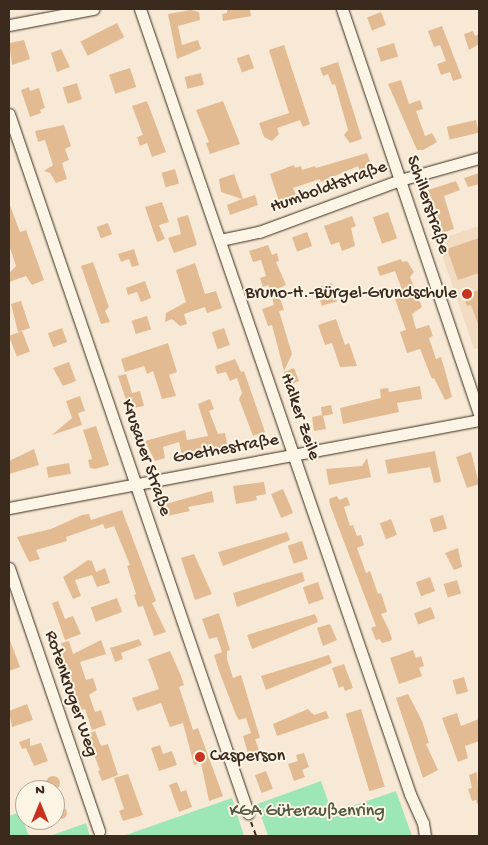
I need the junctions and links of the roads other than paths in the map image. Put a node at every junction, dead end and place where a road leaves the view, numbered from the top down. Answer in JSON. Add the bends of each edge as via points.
{"nodes":[{"id":1,"x":93,"y":9,"type":"edge"},
{"id":2,"x":140,"y":9,"type":"edge"},
{"id":3,"x":342,"y":9,"type":"edge"},
{"id":4,"x":9,"y":25,"type":"edge"},
{"id":5,"x":9,"y":114,"type":"edge"},
{"id":6,"x":479,"y":158,"type":"edge"},
{"id":7,"x":400,"y":180,"type":"junction"},
{"id":8,"x":220,"y":240,"type":"junction"},
{"id":9,"x":479,"y":413,"type":"edge"},
{"id":10,"x":479,"y":420,"type":"edge"},
{"id":11,"x":293,"y":456,"type":"junction"},
{"id":12,"x":136,"y":484,"type":"junction"},
{"id":13,"x":9,"y":508,"type":"edge"},
{"id":14,"x":9,"y":568,"type":"edge"},
{"id":15,"x":248,"y":813,"type":"road end"},
{"id":16,"x":99,"y":832,"type":"dead end"},
{"id":17,"x":425,"y":836,"type":"edge"}],
"edges":[{"from":1,"to":4,"type":"street"},
{"from":2,"to":8,"type":"street","name":"Halker Zeile"},
{"from":3,"to":7,"type":"street","name":"Schillerstraße"},
{"from":5,"to":12,"type":"street","name":"Krusauer Straße"},
{"from":6,"to":7,"type":"street","name":"Humboldtstraße"},
{"from":7,"to":8,"type":"street","name":"Humboldtstraße","via":[[259,232]]},
{"from":7,"to":9,"type":"street","name":"Schillerstraße"},
{"from":8,"to":11,"type":"street","name":"Halker Zeile"},
{"from":10,"to":11,"type":"street","name":"Goethestraße"},
{"from":11,"to":12,"type":"street","name":"Goethestraße"},
{"from":11,"to":17,"type":"street","name":"Halker Zeile"},
{"from":12,"to":13,"type":"street","name":"Goethestraße"},
{"from":12,"to":15,"type":"street","name":"Krusauer Straße"},
{"from":14,"to":16,"type":"street","name":"Rotenkruger Weg"}]}
